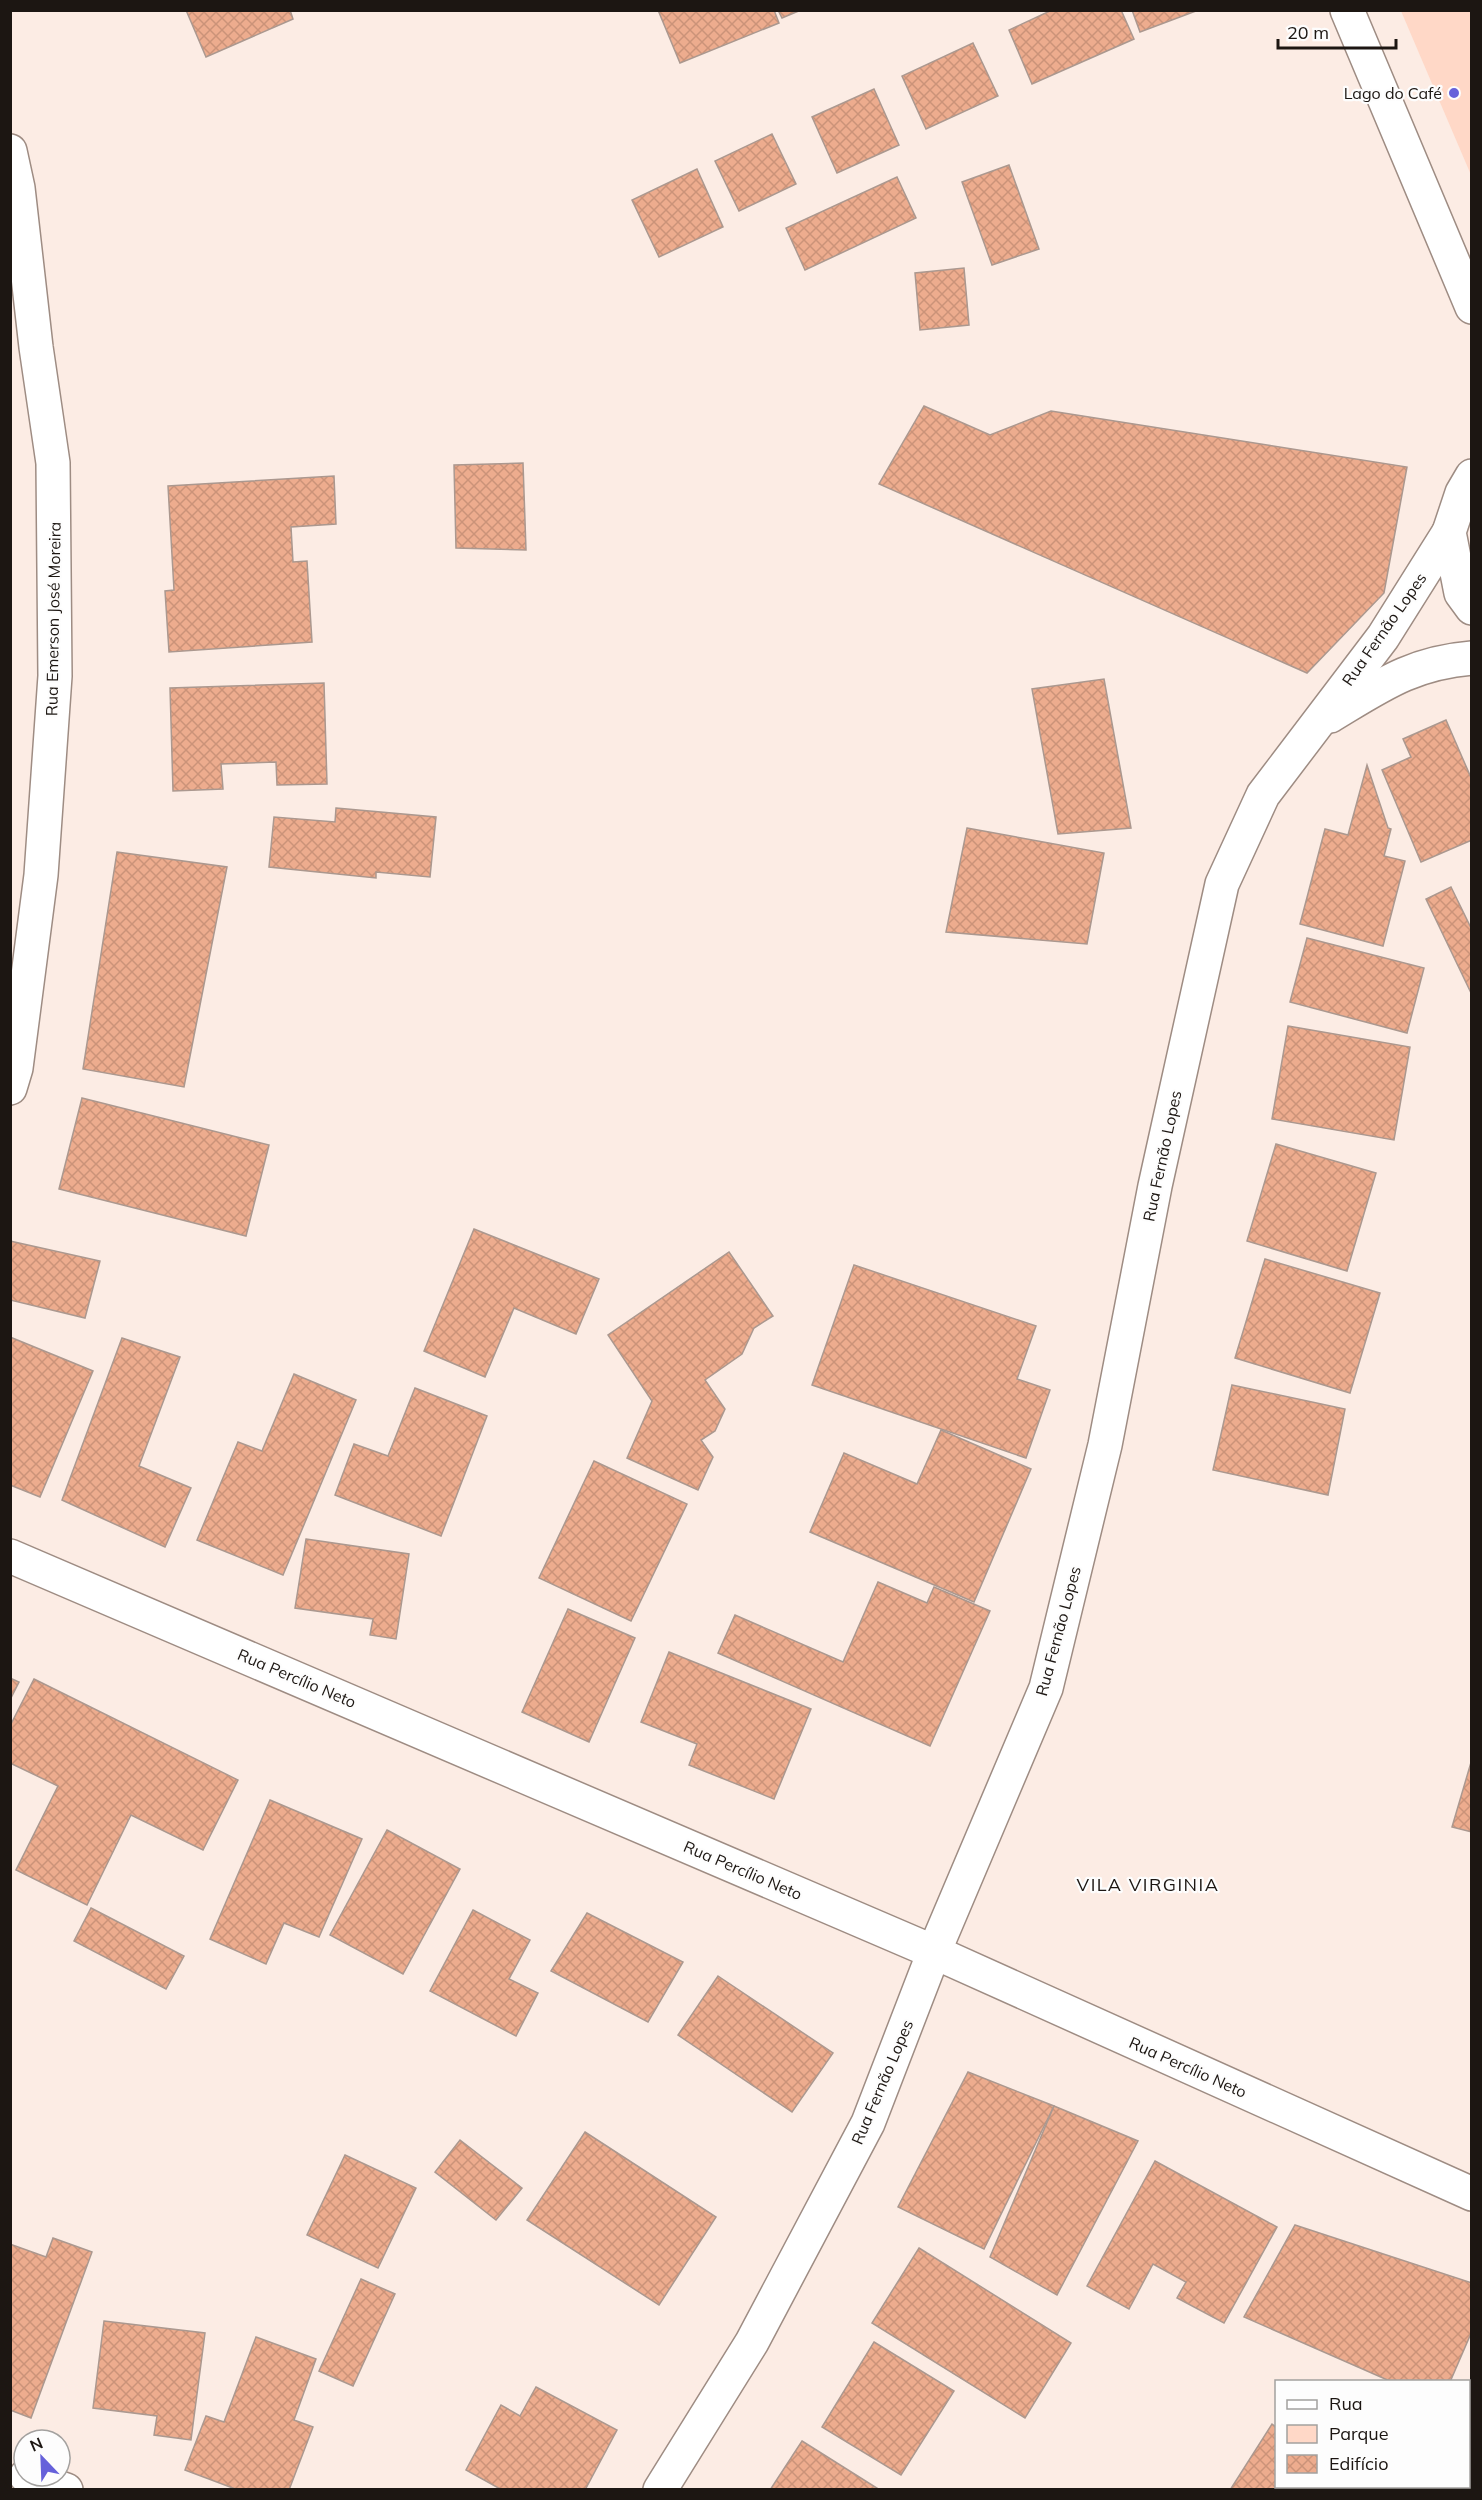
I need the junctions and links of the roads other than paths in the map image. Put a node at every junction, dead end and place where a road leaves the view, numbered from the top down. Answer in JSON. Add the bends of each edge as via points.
{"nodes":[{"id":1,"x":1347,"y":10,"type":"edge"},
{"id":2,"x":10,"y":151,"type":"edge"},
{"id":3,"x":1472,"y":307,"type":"edge"},
{"id":4,"x":1472,"y":476,"type":"edge"},
{"id":5,"x":1449,"y":532,"type":"junction"},
{"id":6,"x":1472,"y":608,"type":"edge"},
{"id":7,"x":1472,"y":658,"type":"edge"},
{"id":8,"x":1315,"y":724,"type":"junction"},
{"id":9,"x":10,"y":1088,"type":"edge"},
{"id":10,"x":10,"y":1556,"type":"edge"},
{"id":11,"x":934,"y":1952,"type":"junction"},
{"id":12,"x":1472,"y":2194,"type":"edge"},
{"id":13,"x":660,"y":2490,"type":"edge"}],
"edges":[{"from":1,"to":3,"type":"street"},
{"from":2,"to":9,"type":"street","name":"Rua Emerson José Moreira","via":[[53,463],[55,676],[41,874],[16,1068]]},
{"from":4,"to":5,"type":"street","name":"Rua Fernão Lopes"},
{"from":5,"to":6,"type":"street","name":"Rua Fernão Lopes","via":[[1461,593]]},
{"from":5,"to":8,"type":"street","name":"Rua Fernão Lopes","via":[[1383,636]]},
{"from":7,"to":8,"type":"street","name":"Rua Fernão Lopes","via":[[1443,660],[1401,674]]},
{"from":8,"to":11,"type":"street","name":"Rua Fernão Lopes","via":[[1263,795],[1222,884],[1155,1186],[1105,1445],[1046,1688]]},
{"from":10,"to":11,"type":"street","name":"Rua Percílio Neto"},
{"from":11,"to":12,"type":"street","name":"Rua Percílio Neto"},
{"from":11,"to":13,"type":"street","name":"Rua Fernão Lopes","via":[[868,2123],[752,2342]]}]}
